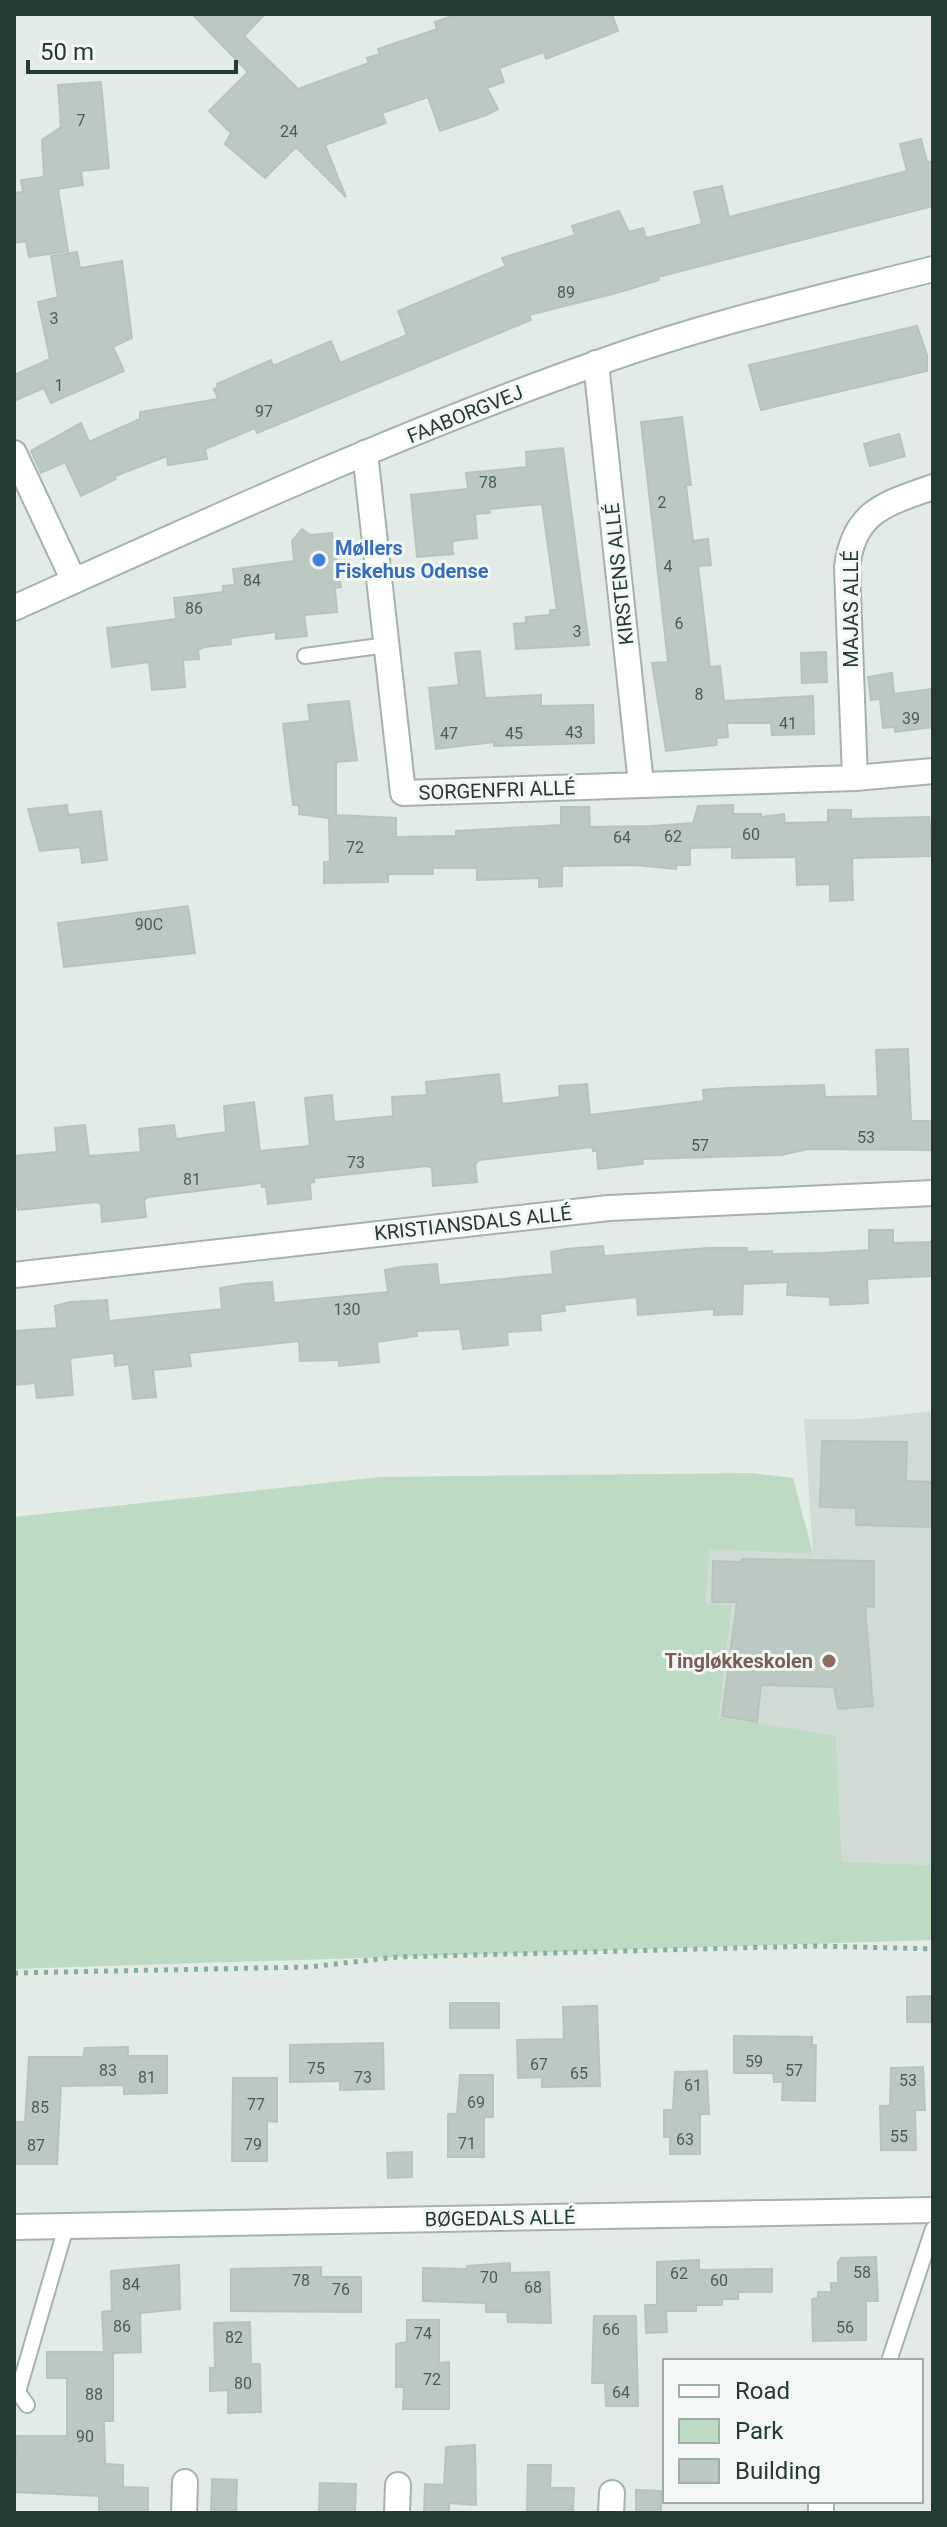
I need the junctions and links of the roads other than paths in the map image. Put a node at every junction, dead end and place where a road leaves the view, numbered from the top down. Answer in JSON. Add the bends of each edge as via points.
{"nodes":[{"id":1,"x":933,"y":269,"type":"edge"},
{"id":2,"x":596,"y":363,"type":"junction"},
{"id":3,"x":14,"y":453,"type":"edge"},
{"id":4,"x":365,"y":453,"type":"junction"},
{"id":5,"x":933,"y":487,"type":"edge"},
{"id":6,"x":74,"y":581,"type":"junction"},
{"id":7,"x":14,"y":608,"type":"edge"},
{"id":8,"x":387,"y":645,"type":"junction"},
{"id":9,"x":305,"y":656,"type":"dead end"},
{"id":10,"x":933,"y":771,"type":"edge"},
{"id":11,"x":855,"y":778,"type":"junction"},
{"id":12,"x":641,"y":784,"type":"junction"},
{"id":13,"x":933,"y":1193,"type":"edge"},
{"id":14,"x":14,"y":1275,"type":"edge"},
{"id":15,"x":933,"y":2210,"type":"edge"},
{"id":16,"x":14,"y":2227,"type":"edge"},
{"id":17,"x":66,"y":2227,"type":"junction"},
{"id":18,"x":933,"y":2229,"type":"edge"},
{"id":19,"x":890,"y":2359,"type":"edge"},
{"id":20,"x":27,"y":2405,"type":"dead end"},
{"id":21,"x":185,"y":2482,"type":"dead end"},
{"id":22,"x":398,"y":2485,"type":"dead end"},
{"id":23,"x":184,"y":2513,"type":"edge"},
{"id":24,"x":397,"y":2513,"type":"edge"}],
"edges":[{"from":1,"to":2,"type":"street","name":"FAABORGVEJ","via":[[720,323]]},
{"from":2,"to":4,"type":"street","name":"FAABORGVEJ"},
{"from":2,"to":12,"type":"street","name":"KIRSTENS ALLÉ"},
{"from":3,"to":6,"type":"street"},
{"from":4,"to":6,"type":"street","name":"FAABORGVEJ"},
{"from":4,"to":8,"type":"street","name":"SORGENFRI ALLÉ"},
{"from":5,"to":11,"type":"street","name":"MAJAS ALLÉ","via":[[891,501],[850,539]]},
{"from":6,"to":7,"type":"street","name":"FAABORGVEJ"},
{"from":8,"to":9,"type":"lane"},
{"from":8,"to":12,"type":"street","name":"SORGENFRI ALLÉ","via":[[403,793]]},
{"from":10,"to":11,"type":"street","name":"SORGENFRI ALLÉ"},
{"from":11,"to":12,"type":"street","name":"SORGENFRI ALLÉ"},
{"from":13,"to":14,"type":"street","name":"KRISTIANSDALS ALLÉ","via":[[609,1208]]},
{"from":15,"to":17,"type":"street","name":"BØGEDALS ALLÉ"},
{"from":16,"to":17,"type":"street","name":"BØGEDALS ALLÉ"},
{"from":17,"to":20,"type":"lane","via":[[18,2392]]},
{"from":18,"to":19,"type":"lane"},
{"from":21,"to":23,"type":"street"},
{"from":22,"to":24,"type":"street"}]}
